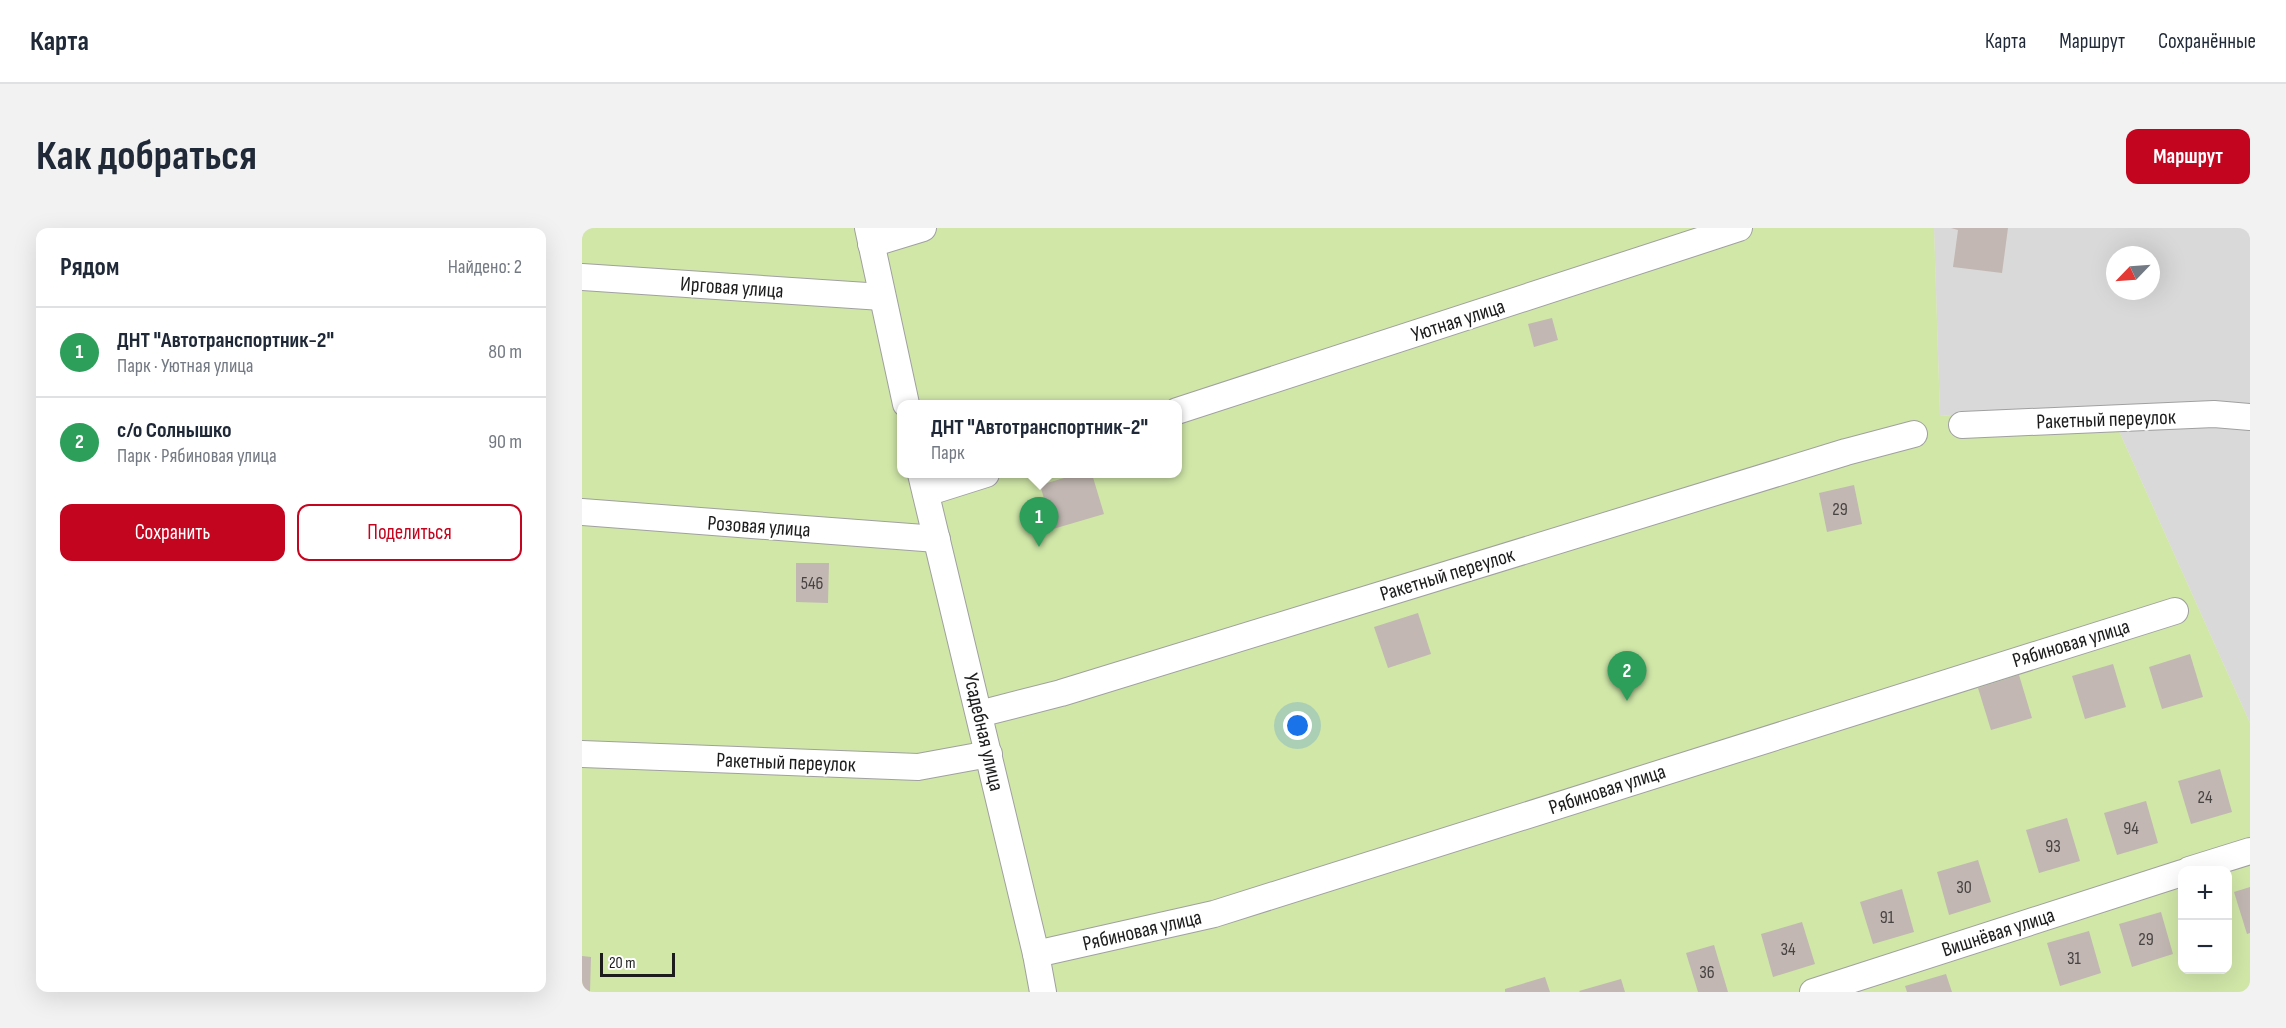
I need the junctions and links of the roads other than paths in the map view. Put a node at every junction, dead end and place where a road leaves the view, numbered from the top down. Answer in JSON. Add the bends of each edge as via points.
{"nodes":[{"id":1,"x":923,"y":228,"type":"edge"},
{"id":2,"x":1739,"y":228,"type":"edge"},
{"id":3,"x":869,"y":236,"type":"edge"},
{"id":4,"x":582,"y":277,"type":"edge"},
{"id":5,"x":882,"y":297,"type":"junction"},
{"id":6,"x":905,"y":400,"type":"edge"},
{"id":7,"x":1182,"y":409,"type":"edge"},
{"id":8,"x":2250,"y":417,"type":"edge"},
{"id":9,"x":1962,"y":425,"type":"dead end"},
{"id":10,"x":1914,"y":434,"type":"dead end"},
{"id":11,"x":958,"y":478,"type":"edge"},
{"id":12,"x":924,"y":483,"type":"edge"},
{"id":13,"x":582,"y":512,"type":"edge"},
{"id":14,"x":937,"y":539,"type":"junction"},
{"id":15,"x":2175,"y":611,"type":"dead end"},
{"id":16,"x":980,"y":714,"type":"junction"},
{"id":17,"x":582,"y":754,"type":"edge"},
{"id":18,"x":989,"y":754,"type":"junction"},
{"id":19,"x":2250,"y":851,"type":"edge"},
{"id":20,"x":2202,"y":866,"type":"edge"},
{"id":21,"x":2178,"y":874,"type":"edge"},
{"id":22,"x":1036,"y":954,"type":"junction"},
{"id":23,"x":1043,"y":992,"type":"edge"},
{"id":24,"x":1813,"y":992,"type":"edge"}],
"edges":[{"from":1,"to":3,"type":"street"},
{"from":2,"to":7,"type":"street","name":"Уютная улица"},
{"from":3,"to":5,"type":"street"},
{"from":4,"to":5,"type":"street","name":"Ирговая улица"},
{"from":5,"to":6,"type":"street"},
{"from":8,"to":9,"type":"street","name":"Ракетный переулок","via":[[2214,414]]},
{"from":10,"to":16,"type":"street","name":"Ракетный переулок"},
{"from":11,"to":12,"type":"street"},
{"from":12,"to":14,"type":"street","name":"Усадебная улица"},
{"from":13,"to":14,"type":"street","name":"Розовая улица"},
{"from":14,"to":16,"type":"street","name":"Усадебная улица"},
{"from":15,"to":22,"type":"street","name":"Рябиновая улица","via":[[1214,914]]},
{"from":16,"to":18,"type":"street","name":"Усадебная улица"},
{"from":17,"to":18,"type":"street","name":"Ракетный переулок","via":[[918,767]]},
{"from":18,"to":22,"type":"street","name":"Усадебная улица"},
{"from":19,"to":20,"type":"street"},
{"from":21,"to":24,"type":"street","name":"Вишнёвая улица"},
{"from":22,"to":23,"type":"street","name":"Усадебная улица"}]}
